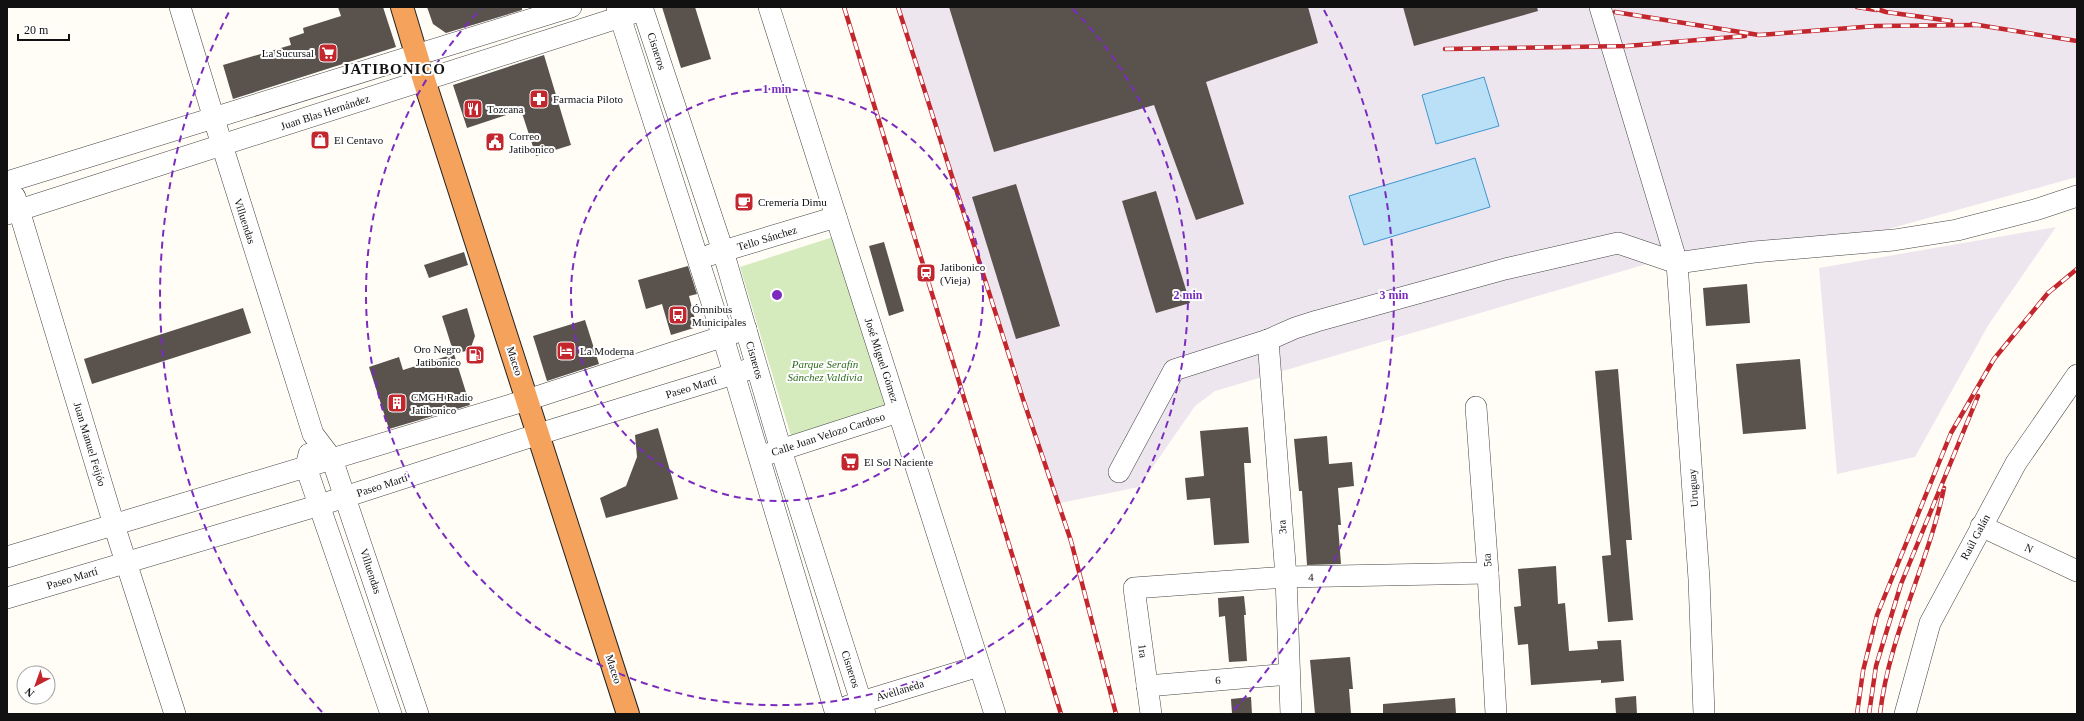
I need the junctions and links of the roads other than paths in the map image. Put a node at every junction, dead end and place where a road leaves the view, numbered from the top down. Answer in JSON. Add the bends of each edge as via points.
{"nodes":[{"id":1,"x":180,"y":7,"type":"edge"},
{"id":2,"x":402,"y":7,"type":"edge"},
{"id":3,"x":571,"y":7,"type":"edge"},
{"id":4,"x":769,"y":7,"type":"edge"},
{"id":5,"x":1600,"y":7,"type":"edge"},
{"id":6,"x":642,"y":8,"type":"edge"},
{"id":7,"x":619,"y":12,"type":"edge"},
{"id":8,"x":416,"y":54,"type":"junction"},
{"id":9,"x":424,"y":80,"type":"junction"},
{"id":10,"x":215,"y":118,"type":"junction"},
{"id":11,"x":222,"y":145,"type":"junction"},
{"id":12,"x":8,"y":179,"type":"edge"},
{"id":13,"x":2077,"y":196,"type":"edge"},
{"id":14,"x":13,"y":212,"type":"edge"},
{"id":15,"x":836,"y":217,"type":"junction"},
{"id":16,"x":723,"y":251,"type":"junction"},
{"id":17,"x":698,"y":258,"type":"junction"},
{"id":18,"x":1677,"y":263,"type":"junction"},
{"id":19,"x":746,"y":329,"type":"junction"},
{"id":20,"x":723,"y":337,"type":"junction"},
{"id":21,"x":1268,"y":340,"type":"junction"},
{"id":22,"x":756,"y":367,"type":"junction"},
{"id":23,"x":733,"y":374,"type":"junction"},
{"id":24,"x":2077,"y":375,"type":"edge"},
{"id":25,"x":528,"y":400,"type":"junction"},
{"id":26,"x":1476,"y":407,"type":"dead end"},
{"id":27,"x":898,"y":412,"type":"junction"},
{"id":28,"x":313,"y":434,"type":"junction"},
{"id":29,"x":539,"y":434,"type":"junction"},
{"id":30,"x":781,"y":450,"type":"junction"},
{"id":31,"x":758,"y":456,"type":"junction"},
{"id":32,"x":332,"y":459,"type":"junction"},
{"id":33,"x":306,"y":467,"type":"junction"},
{"id":34,"x":1119,"y":472,"type":"dead end"},
{"id":35,"x":346,"y":497,"type":"junction"},
{"id":36,"x":320,"y":505,"type":"junction"},
{"id":37,"x":114,"y":525,"type":"junction"},
{"id":38,"x":1981,"y":526,"type":"junction"},
{"id":39,"x":7,"y":557,"type":"edge"},
{"id":40,"x":127,"y":561,"type":"junction"},
{"id":41,"x":2077,"y":571,"type":"edge"},
{"id":42,"x":1488,"y":573,"type":"junction"},
{"id":43,"x":1286,"y":577,"type":"junction"},
{"id":44,"x":1134,"y":588,"type":"joint"},
{"id":45,"x":7,"y":598,"type":"edge"},
{"id":46,"x":979,"y":666,"type":"junction"},
{"id":47,"x":1289,"y":674,"type":"junction"},
{"id":48,"x":1147,"y":686,"type":"junction"},
{"id":49,"x":863,"y":708,"type":"edge"},
{"id":50,"x":830,"y":713,"type":"edge"},
{"id":51,"x":175,"y":714,"type":"edge"},
{"id":52,"x":391,"y":714,"type":"edge"},
{"id":53,"x":418,"y":714,"type":"edge"},
{"id":54,"x":628,"y":714,"type":"edge"},
{"id":55,"x":995,"y":714,"type":"edge"},
{"id":56,"x":1151,"y":714,"type":"edge"},
{"id":57,"x":1291,"y":714,"type":"edge"},
{"id":58,"x":1496,"y":714,"type":"edge"},
{"id":59,"x":1704,"y":714,"type":"edge"},
{"id":60,"x":1905,"y":714,"type":"edge"}],
"edges":[{"from":1,"to":10,"type":"street","name":"Villuendas"},
{"from":2,"to":8,"type":"highway","name":"Maceo"},
{"from":3,"to":8,"type":"street"},
{"from":4,"to":15,"type":"street","name":"José Miguel Gómez"},
{"from":5,"to":18,"type":"street","name":"Uruguay"},
{"from":6,"to":7,"type":"street","name":"Juan Blas Hernández"},
{"from":6,"to":16,"type":"street","name":"Cisneros"},
{"from":7,"to":9,"type":"street","name":"Juan Blas Hernández"},
{"from":7,"to":17,"type":"street"},
{"from":8,"to":9,"type":"highway","name":"Maceo"},
{"from":8,"to":10,"type":"street"},
{"from":9,"to":11,"type":"street","name":"Juan Blas Hernández"},
{"from":9,"to":25,"type":"highway","name":"Maceo"},
{"from":10,"to":11,"type":"street","name":"Villuendas"},
{"from":10,"to":12,"type":"street"},
{"from":11,"to":14,"type":"street","name":"Juan Blas Hernández"},
{"from":11,"to":28,"type":"street","name":"Villuendas"},
{"from":12,"to":14,"type":"street","name":"Juan Manuel Feijóo"},
{"from":13,"to":18,"type":"street","via":[[1957,230],[1894,240],[1754,252]]},
{"from":14,"to":37,"type":"street","name":"Juan Manuel Feijóo"},
{"from":15,"to":16,"type":"street","name":"Tello Sánchez"},
{"from":15,"to":27,"type":"street","name":"José Miguel Gómez"},
{"from":16,"to":17,"type":"street","name":"Tello Sánchez"},
{"from":16,"to":19,"type":"street","name":"Cisneros"},
{"from":17,"to":20,"type":"street"},
{"from":18,"to":21,"type":"street","via":[[1618,243],[1505,269],[1295,328]]},
{"from":18,"to":59,"type":"street","name":"Uruguay","via":[[1698,579]]},
{"from":19,"to":20,"type":"street"},
{"from":19,"to":22,"type":"street","name":"Cisneros"},
{"from":20,"to":23,"type":"street"},
{"from":20,"to":25,"type":"street"},
{"from":21,"to":34,"type":"street","via":[[1174,370]]},
{"from":21,"to":43,"type":"street","name":"3ra"},
{"from":22,"to":23,"type":"street","name":"Paseo Martí"},
{"from":22,"to":30,"type":"street","name":"Cisneros"},
{"from":23,"to":29,"type":"street","name":"Paseo Martí"},
{"from":23,"to":31,"type":"street"},
{"from":24,"to":38,"type":"street","name":"Raúl Galán","via":[[2016,463]]},
{"from":25,"to":29,"type":"highway","name":"Maceo"},
{"from":25,"to":32,"type":"street"},
{"from":26,"to":42,"type":"street","name":"5ta"},
{"from":27,"to":30,"type":"street","name":"Calle Juan Velozo Cardoso"},
{"from":27,"to":46,"type":"street","name":"José Miguel Gómez"},
{"from":28,"to":32,"type":"street","name":"Villuendas"},
{"from":28,"to":33,"type":"street","name":"Villuendas"},
{"from":29,"to":35,"type":"street","name":"Paseo Martí"},
{"from":29,"to":54,"type":"highway","name":"Maceo"},
{"from":30,"to":31,"type":"street","name":"Calle Juan Velozo Cardoso"},
{"from":30,"to":49,"type":"street","name":"Cisneros"},
{"from":31,"to":50,"type":"street"},
{"from":32,"to":33,"type":"street"},
{"from":32,"to":35,"type":"street","name":"Villuendas"},
{"from":33,"to":36,"type":"street"},
{"from":33,"to":37,"type":"street"},
{"from":35,"to":36,"type":"street","name":"Paseo Martí"},
{"from":35,"to":53,"type":"street","name":"Villuendas"},
{"from":36,"to":40,"type":"street","name":"Paseo Martí"},
{"from":36,"to":52,"type":"street"},
{"from":37,"to":39,"type":"street"},
{"from":37,"to":40,"type":"street","name":"Juan Manuel Feijóo"},
{"from":38,"to":41,"type":"street","name":"N"},
{"from":38,"to":60,"type":"street","name":"Raúl Galán","via":[[1930,622]]},
{"from":40,"to":45,"type":"street","name":"Paseo Martí"},
{"from":40,"to":51,"type":"street","name":"Juan Manuel Feijóo"},
{"from":42,"to":43,"type":"street","name":"4"},
{"from":42,"to":58,"type":"street","name":"5ta"},
{"from":43,"to":44,"type":"street","name":"4"},
{"from":43,"to":47,"type":"street","name":"3ra"},
{"from":44,"to":48,"type":"street","name":"1ra"},
{"from":46,"to":49,"type":"street","name":"Avellaneda"},
{"from":46,"to":55,"type":"street","name":"José Miguel Gómez"},
{"from":47,"to":48,"type":"street","name":"6"},
{"from":47,"to":57,"type":"street","name":"3ra"},
{"from":48,"to":56,"type":"street","name":"1ra"},
{"from":49,"to":50,"type":"street","name":"Avellaneda"}]}
